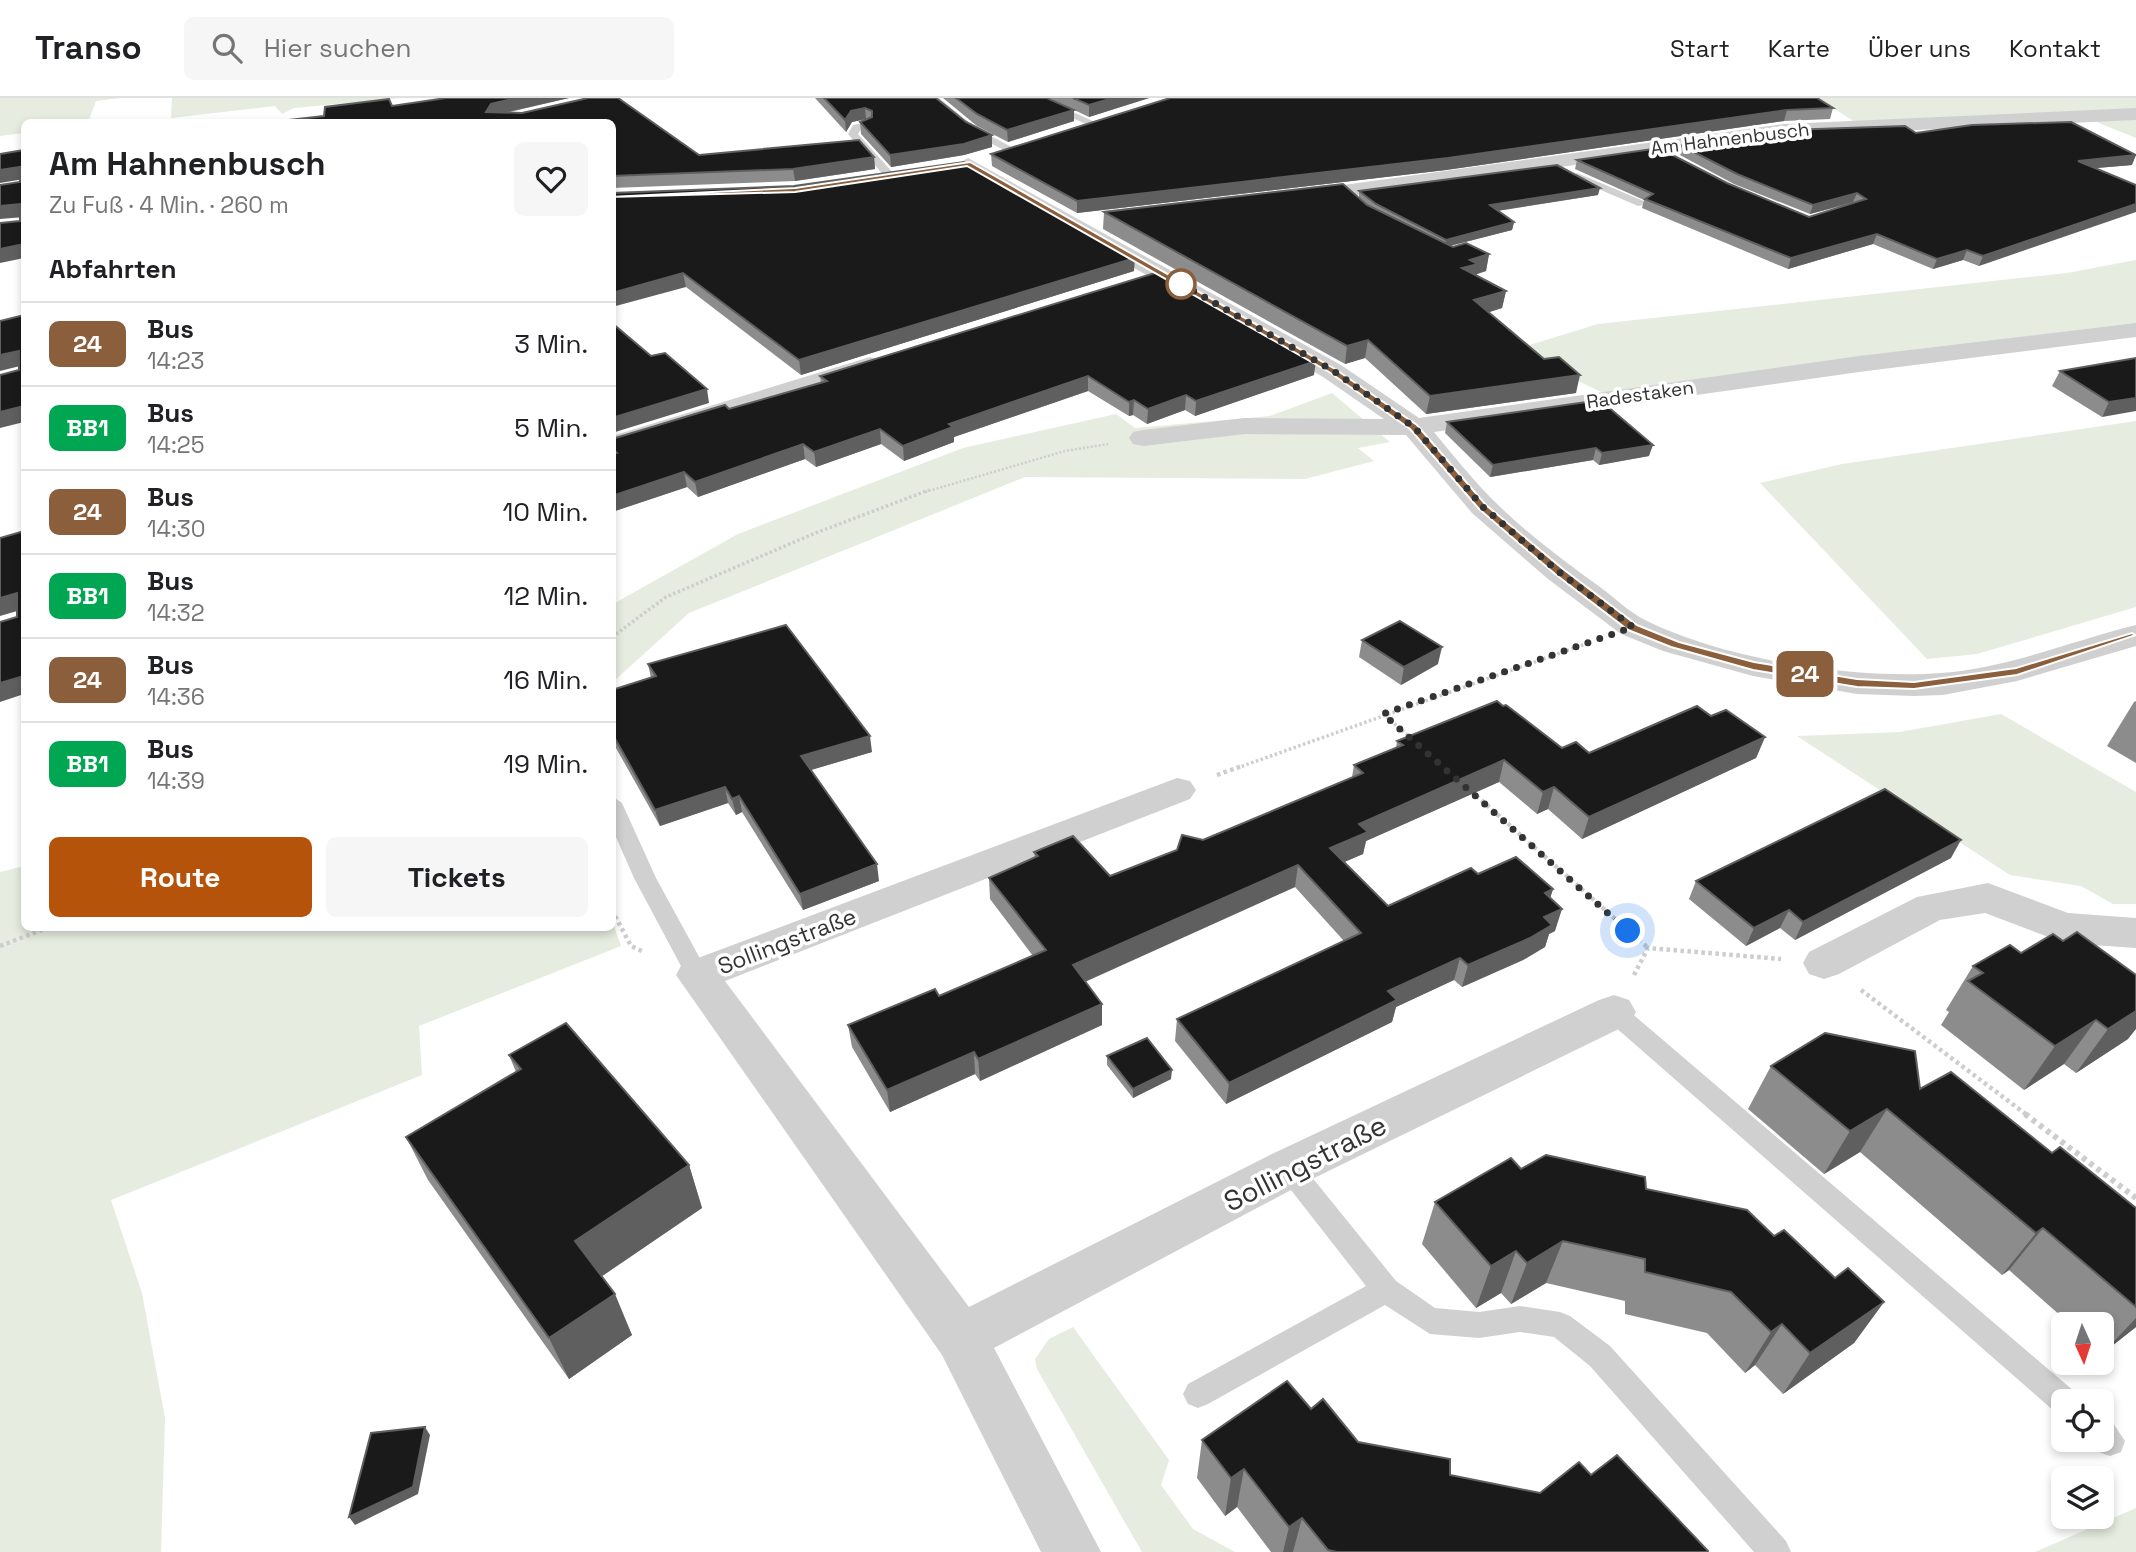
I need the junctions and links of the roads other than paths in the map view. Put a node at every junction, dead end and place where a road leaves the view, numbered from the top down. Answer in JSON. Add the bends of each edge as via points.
{"nodes":[{"id":1,"x":933,"y":98,"type":"edge"},
{"id":2,"x":1034,"y":98,"type":"edge"},
{"id":3,"x":2136,"y":114,"type":"edge"},
{"id":4,"x":1118,"y":117,"type":"edge"},
{"id":5,"x":1094,"y":124,"type":"junction"},
{"id":6,"x":867,"y":125,"type":"edge"},
{"id":7,"x":1071,"y":131,"type":"edge"},
{"id":8,"x":1036,"y":142,"type":"edge"},
{"id":9,"x":1653,"y":148,"type":"junction"},
{"id":10,"x":1012,"y":150,"type":"junction"},
{"id":11,"x":1675,"y":159,"type":"edge"},
{"id":12,"x":1553,"y":163,"type":"junction"},
{"id":13,"x":916,"y":172,"type":"edge"},
{"id":14,"x":890,"y":176,"type":"junction"},
{"id":15,"x":863,"y":180,"type":"edge"},
{"id":16,"x":1276,"y":200,"type":"edge"},
{"id":17,"x":1642,"y":204,"type":"edge"},
{"id":18,"x":1163,"y":273,"type":"junction"},
{"id":19,"x":1123,"y":285,"type":"edge"},
{"id":20,"x":2136,"y":330,"type":"edge"},
{"id":21,"x":887,"y":359,"type":"edge"},
{"id":22,"x":1414,"y":427,"type":"junction"},
{"id":23,"x":1143,"y":438,"type":"road end"},
{"id":24,"x":616,"y":444,"type":"edge"},
{"id":25,"x":2136,"y":635,"type":"edge"},
{"id":26,"x":1177,"y":790,"type":"road end"},
{"id":27,"x":616,"y":812,"type":"edge"},
{"id":28,"x":2136,"y":933,"type":"edge"},
{"id":29,"x":1825,"y":962,"type":"road end"},
{"id":30,"x":698,"y":975,"type":"junction"},
{"id":31,"x":1614,"y":1012,"type":"joint"},
{"id":32,"x":1289,"y":1168,"type":"junction"},
{"id":33,"x":1386,"y":1290,"type":"junction"},
{"id":34,"x":961,"y":1338,"type":"junction"},
{"id":35,"x":2051,"y":1389,"type":"edge"},
{"id":36,"x":1198,"y":1394,"type":"dead end"},
{"id":37,"x":1072,"y":1552,"type":"edge"},
{"id":38,"x":1774,"y":1552,"type":"edge"}],
"edges":[{"from":1,"to":10,"type":"lane","via":[[972,130]]},
{"from":2,"to":5,"type":"lane"},
{"from":3,"to":9,"type":"street","name":"Am Hahnenbusch","via":[[1784,130]]},
{"from":4,"to":5,"type":"street"},
{"from":5,"to":7,"type":"street"},
{"from":6,"to":14,"type":"lane","via":[[857,127],[853,134]]},
{"from":8,"to":10,"type":"street"},
{"from":9,"to":11,"type":"lane"},
{"from":9,"to":12,"type":"street","name":"Am Hahnenbusch"},
{"from":10,"to":18,"type":"street","via":[[955,166],[1089,221]]},
{"from":12,"to":16,"type":"street","name":"Am Hahnenbusch","via":[[1347,196]]},
{"from":12,"to":17,"type":"lane","via":[[1594,186]]},
{"from":13,"to":14,"type":"street"},
{"from":14,"to":15,"type":"street"},
{"from":18,"to":19,"type":"street"},
{"from":18,"to":22,"type":"street","via":[[1332,370]]},
{"from":20,"to":22,"type":"street","name":"Radestaken"},
{"from":21,"to":24,"type":"street"},
{"from":22,"to":23,"type":"street","name":"Radestaken","via":[[1245,426]]},
{"from":22,"to":25,"type":"street","via":[[1483,507],[1559,572],[1633,627],[1675,644],[1753,666],[1857,683],[1914,685],[2017,671]]},
{"from":26,"to":30,"type":"street","name":"Sollingstraße"},
{"from":27,"to":30,"type":"lane","via":[[645,878]]},
{"from":28,"to":29,"type":"street","via":[[2079,939],[1988,898],[1931,907]]},
{"from":30,"to":34,"type":"street","name":"Sollingstraße"},
{"from":31,"to":32,"type":"street","name":"Sollingstraße"},
{"from":31,"to":35,"type":"lane"},
{"from":32,"to":33,"type":"lane"},
{"from":32,"to":34,"type":"street","name":"Sollingstraße"},
{"from":33,"to":36,"type":"lane"},
{"from":33,"to":38,"type":"lane","via":[[1430,1321],[1479,1325],[1520,1319],[1560,1325],[1600,1356]]},
{"from":34,"to":37,"type":"street","name":"Sollingstraße"}]}
